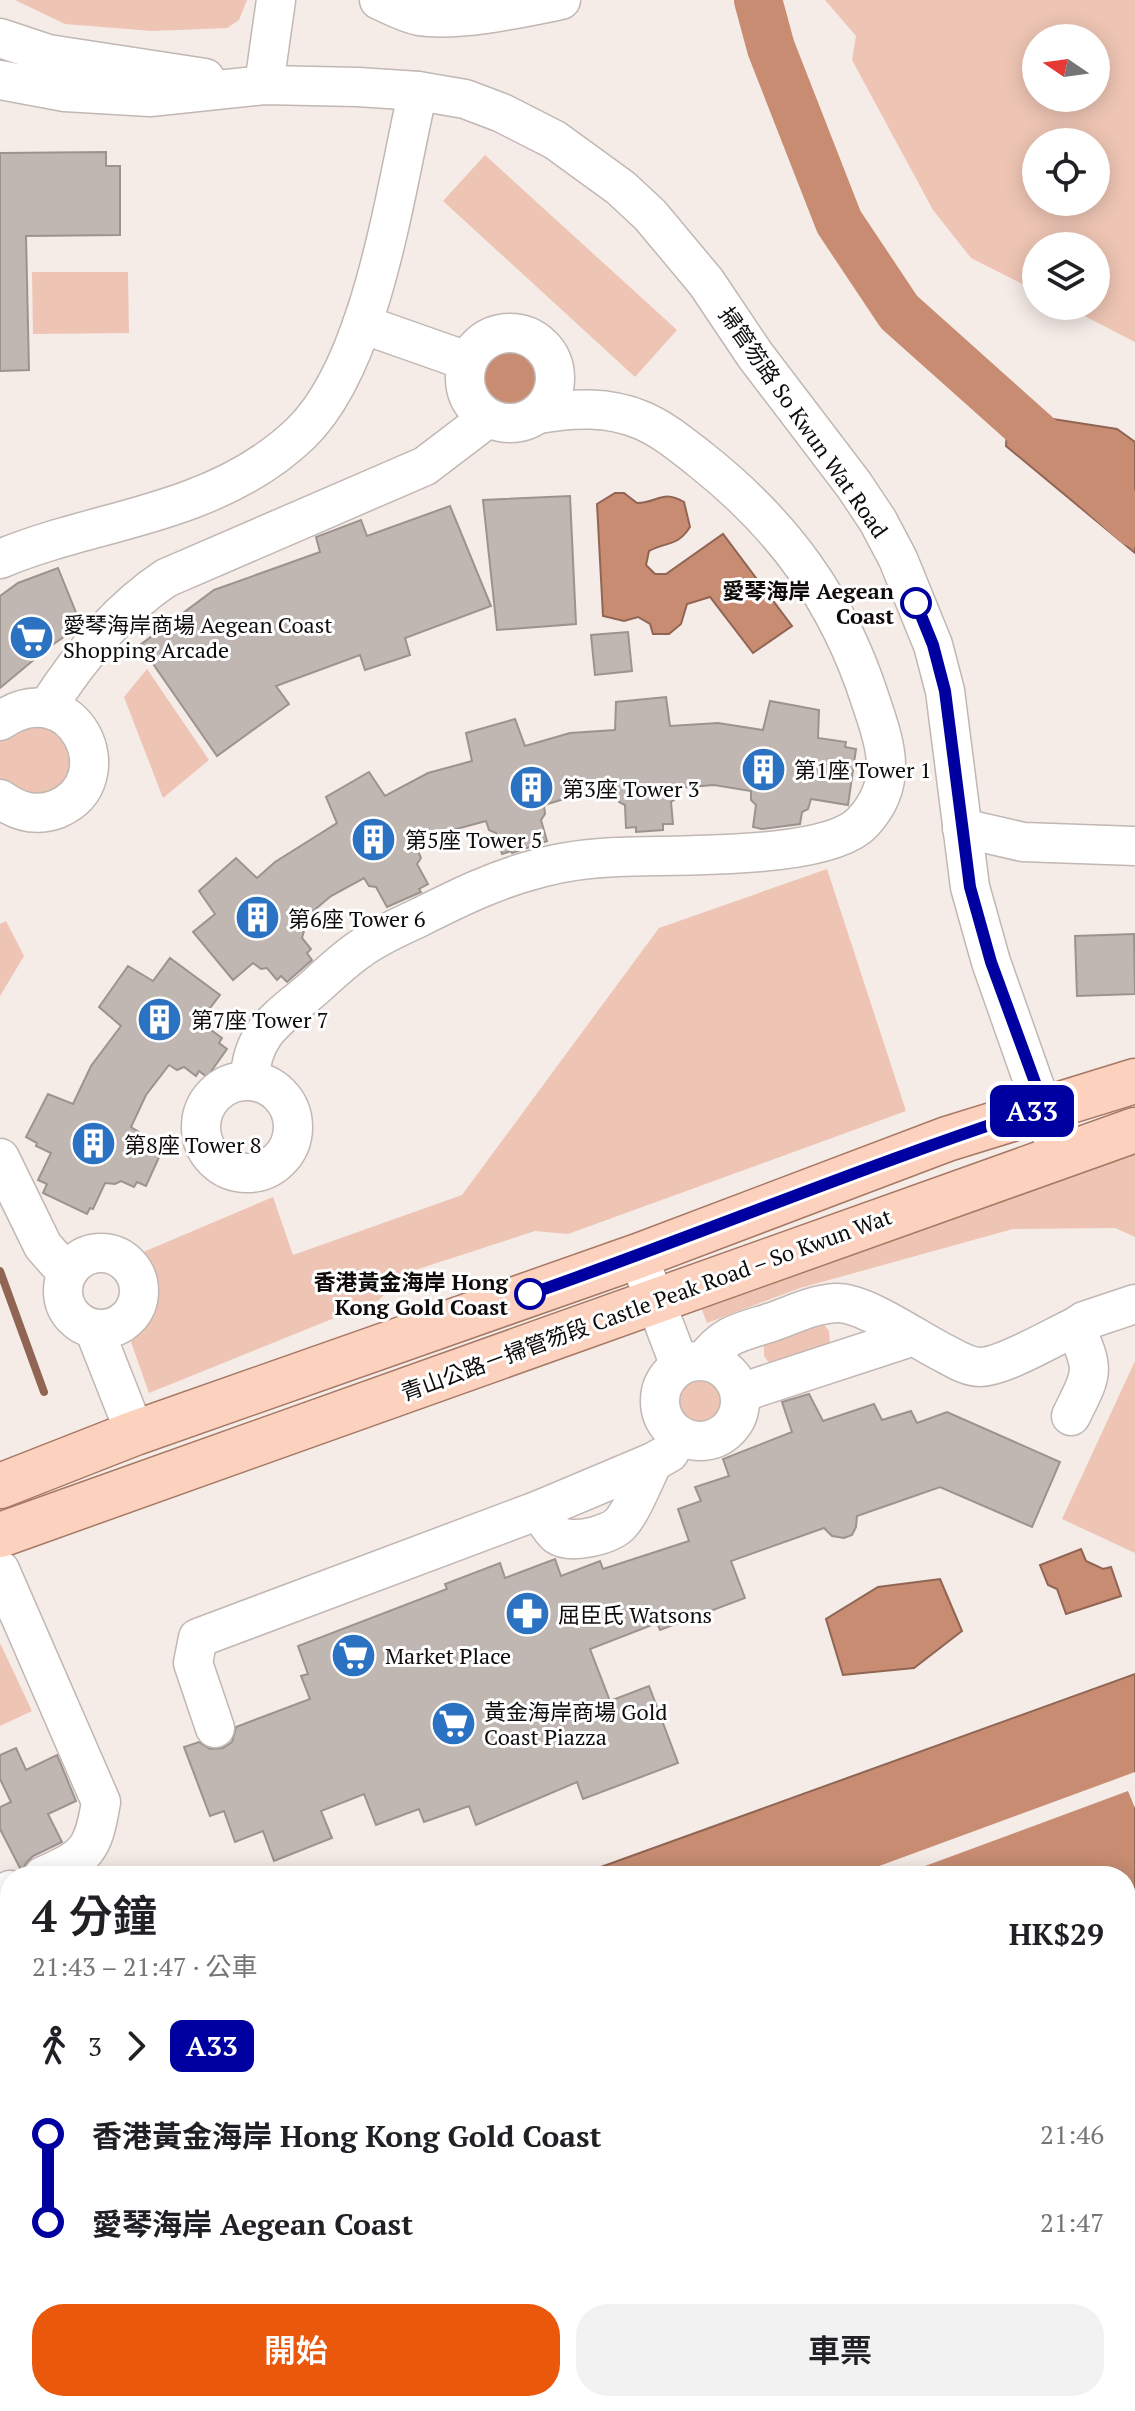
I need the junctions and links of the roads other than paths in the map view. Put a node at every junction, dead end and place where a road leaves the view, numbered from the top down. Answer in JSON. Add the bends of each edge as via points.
{"nodes":[{"id":1,"x":276,"y":0,"type":"edge"},
{"id":2,"x":379,"y":0,"type":"edge"},
{"id":3,"x":561,"y":0,"type":"edge"},
{"id":4,"x":0,"y":38,"type":"edge"},
{"id":5,"x":0,"y":80,"type":"edge"},
{"id":6,"x":258,"y":85,"type":"junction"},
{"id":7,"x":418,"y":91,"type":"junction"},
{"id":8,"x":362,"y":324,"type":"junction"},
{"id":9,"x":548,"y":352,"type":"junction"},
{"id":10,"x":467,"y":361,"type":"junction"},
{"id":11,"x":615,"y":410,"type":"junction"},
{"id":12,"x":538,"y":414,"type":"junction"},
{"id":13,"x":488,"y":418,"type":"junction"},
{"id":14,"x":0,"y":559,"type":"edge"},
{"id":15,"x":47,"y":708,"type":"junction"},
{"id":16,"x":0,"y":721,"type":"edge"},
{"id":17,"x":0,"y":799,"type":"edge"},
{"id":18,"x":962,"y":828,"type":"junction"},
{"id":19,"x":1135,"y":846,"type":"edge"},
{"id":20,"x":250,"y":1080,"type":"dead end"},
{"id":21,"x":1135,"y":1081,"type":"edge"},
{"id":22,"x":1044,"y":1107,"type":"junction"},
{"id":23,"x":1135,"y":1130,"type":"edge"},
{"id":24,"x":0,"y":1158,"type":"edge"},
{"id":25,"x":1060,"y":1158,"type":"junction"},
{"id":26,"x":638,"y":1256,"type":"junction"},
{"id":27,"x":67,"y":1273,"type":"junction"},
{"id":28,"x":655,"y":1301,"type":"junction"},
{"id":29,"x":1135,"y":1304,"type":"edge"},
{"id":30,"x":814,"y":1307,"type":"junction"},
{"id":31,"x":760,"y":1326,"type":"junction"},
{"id":32,"x":1075,"y":1327,"type":"junction"},
{"id":33,"x":94,"y":1329,"type":"junction"},
{"id":34,"x":911,"y":1337,"type":"junction"},
{"id":35,"x":692,"y":1363,"type":"junction"},
{"id":36,"x":832,"y":1363,"type":"junction"},
{"id":37,"x":778,"y":1380,"type":"junction"},
{"id":38,"x":740,"y":1393,"type":"junction"},
{"id":39,"x":1071,"y":1416,"type":"dead end"},
{"id":40,"x":135,"y":1433,"type":"junction"},
{"id":41,"x":666,"y":1449,"type":"junction"},
{"id":42,"x":3,"y":1475,"type":"edge"},
{"id":43,"x":0,"y":1535,"type":"edge"},
{"id":44,"x":0,"y":1570,"type":"edge"},
{"id":45,"x":215,"y":1728,"type":"dead end"},
{"id":46,"x":67,"y":1866,"type":"edge"}],
"edges":[{"from":1,"to":6,"type":"street"},
{"from":2,"to":3,"type":"street","via":[[421,16]]},
{"from":4,"to":6,"type":"street","name":"掃管笏路 So Kwun Wat Road","via":[[48,54]]},
{"from":5,"to":6,"type":"street","name":"掃管笏路 So Kwun Wat Road","via":[[65,92],[150,97]]},
{"from":6,"to":7,"type":"street","name":"掃管笏路 So Kwun Wat Road"},
{"from":7,"to":8,"type":"street"},
{"from":7,"to":18,"type":"street","name":"掃管笏路 So Kwun Wat Road","via":[[465,99],[555,140],[650,215],[706,282],[854,485],[898,559],[933,645],[945,691]]},
{"from":8,"to":10,"type":"street"},
{"from":8,"to":14,"type":"street","via":[[321,409],[256,470],[192,499]]},
{"from":9,"to":10,"type":"street","via":[[539,342],[513,332],[498,333],[485,339]]},
{"from":9,"to":11,"type":"street"},
{"from":9,"to":12,"type":"street","via":[[556,378]]},
{"from":10,"to":13,"type":"street","via":[[464,374],[470,399]]},
{"from":11,"to":12,"type":"street"},
{"from":11,"to":20,"type":"street","via":[[675,440],[734,486],[824,593],[845,632],[884,741],[887,774],[874,806],[860,826],[834,839],[781,850],[613,857],[543,867],[485,884],[361,948],[266,1031],[250,1057]]},
{"from":12,"to":13,"type":"street","via":[[518,423]]},
{"from":13,"to":15,"type":"street","via":[[425,466],[166,578],[130,605],[66,678]]},
{"from":15,"to":16,"type":"street","via":[[30,707]]},
{"from":15,"to":17,"type":"street","via":[[64,714],[87,742],[90,760],[78,794],[47,813],[29,813]]},
{"from":18,"to":19,"type":"street","via":[[1023,842]]},
{"from":18,"to":22,"type":"street","name":"掃管笏路 So Kwun Wat Road","via":[[970,887],[991,962]]},
{"from":21,"to":22,"type":"main road"},
{"from":22,"to":25,"type":"street","name":"掃管笏路 So Kwun Wat Road"},
{"from":22,"to":26,"type":"main road"},
{"from":23,"to":25,"type":"main road","name":"青山公路－掃管笏段 Castle Peak Road – So Kwun Wat"},
{"from":24,"to":27,"type":"street","via":[[43,1246]]},
{"from":25,"to":28,"type":"main road","name":"青山公路－掃管笏段 Castle Peak Road – So Kwun Wat"},
{"from":26,"to":28,"type":"street"},
{"from":26,"to":40,"type":"main road"},
{"from":27,"to":33,"type":"street","via":[[67,1308]]},
{"from":27,"to":33,"type":"street","via":[[86,1255],[111,1253],[138,1279],[140,1293],[130,1317],[119,1325]]},
{"from":28,"to":35,"type":"street"},
{"from":28,"to":43,"type":"main road","name":"青山公路－掃管笏段 Castle Peak Road – So Kwun Wat"},
{"from":29,"to":32,"type":"street"},
{"from":30,"to":31,"type":"street"},
{"from":30,"to":34,"type":"street","via":[[852,1305]]},
{"from":30,"to":36,"type":"street","via":[[836,1331]]},
{"from":31,"to":35,"type":"street","via":[[725,1338]]},
{"from":31,"to":37,"type":"street","via":[[757,1358]]},
{"from":32,"to":34,"type":"street","via":[[979,1367]]},
{"from":32,"to":39,"type":"street","via":[[1091,1364],[1090,1378]]},
{"from":33,"to":40,"type":"street"},
{"from":34,"to":36,"type":"street"},
{"from":35,"to":38,"type":"street","via":[[718,1364],[736,1381]]},
{"from":35,"to":41,"type":"street","via":[[669,1374],[662,1387]]},
{"from":36,"to":37,"type":"street"},
{"from":37,"to":38,"type":"street"},
{"from":38,"to":41,"type":"street","via":[[736,1419],[728,1430]]},
{"from":40,"to":42,"type":"main road"},
{"from":41,"to":45,"type":"street","via":[[539,1510],[198,1638],[193,1663]]},
{"from":44,"to":46,"type":"street","via":[[101,1802],[95,1838]]}]}
